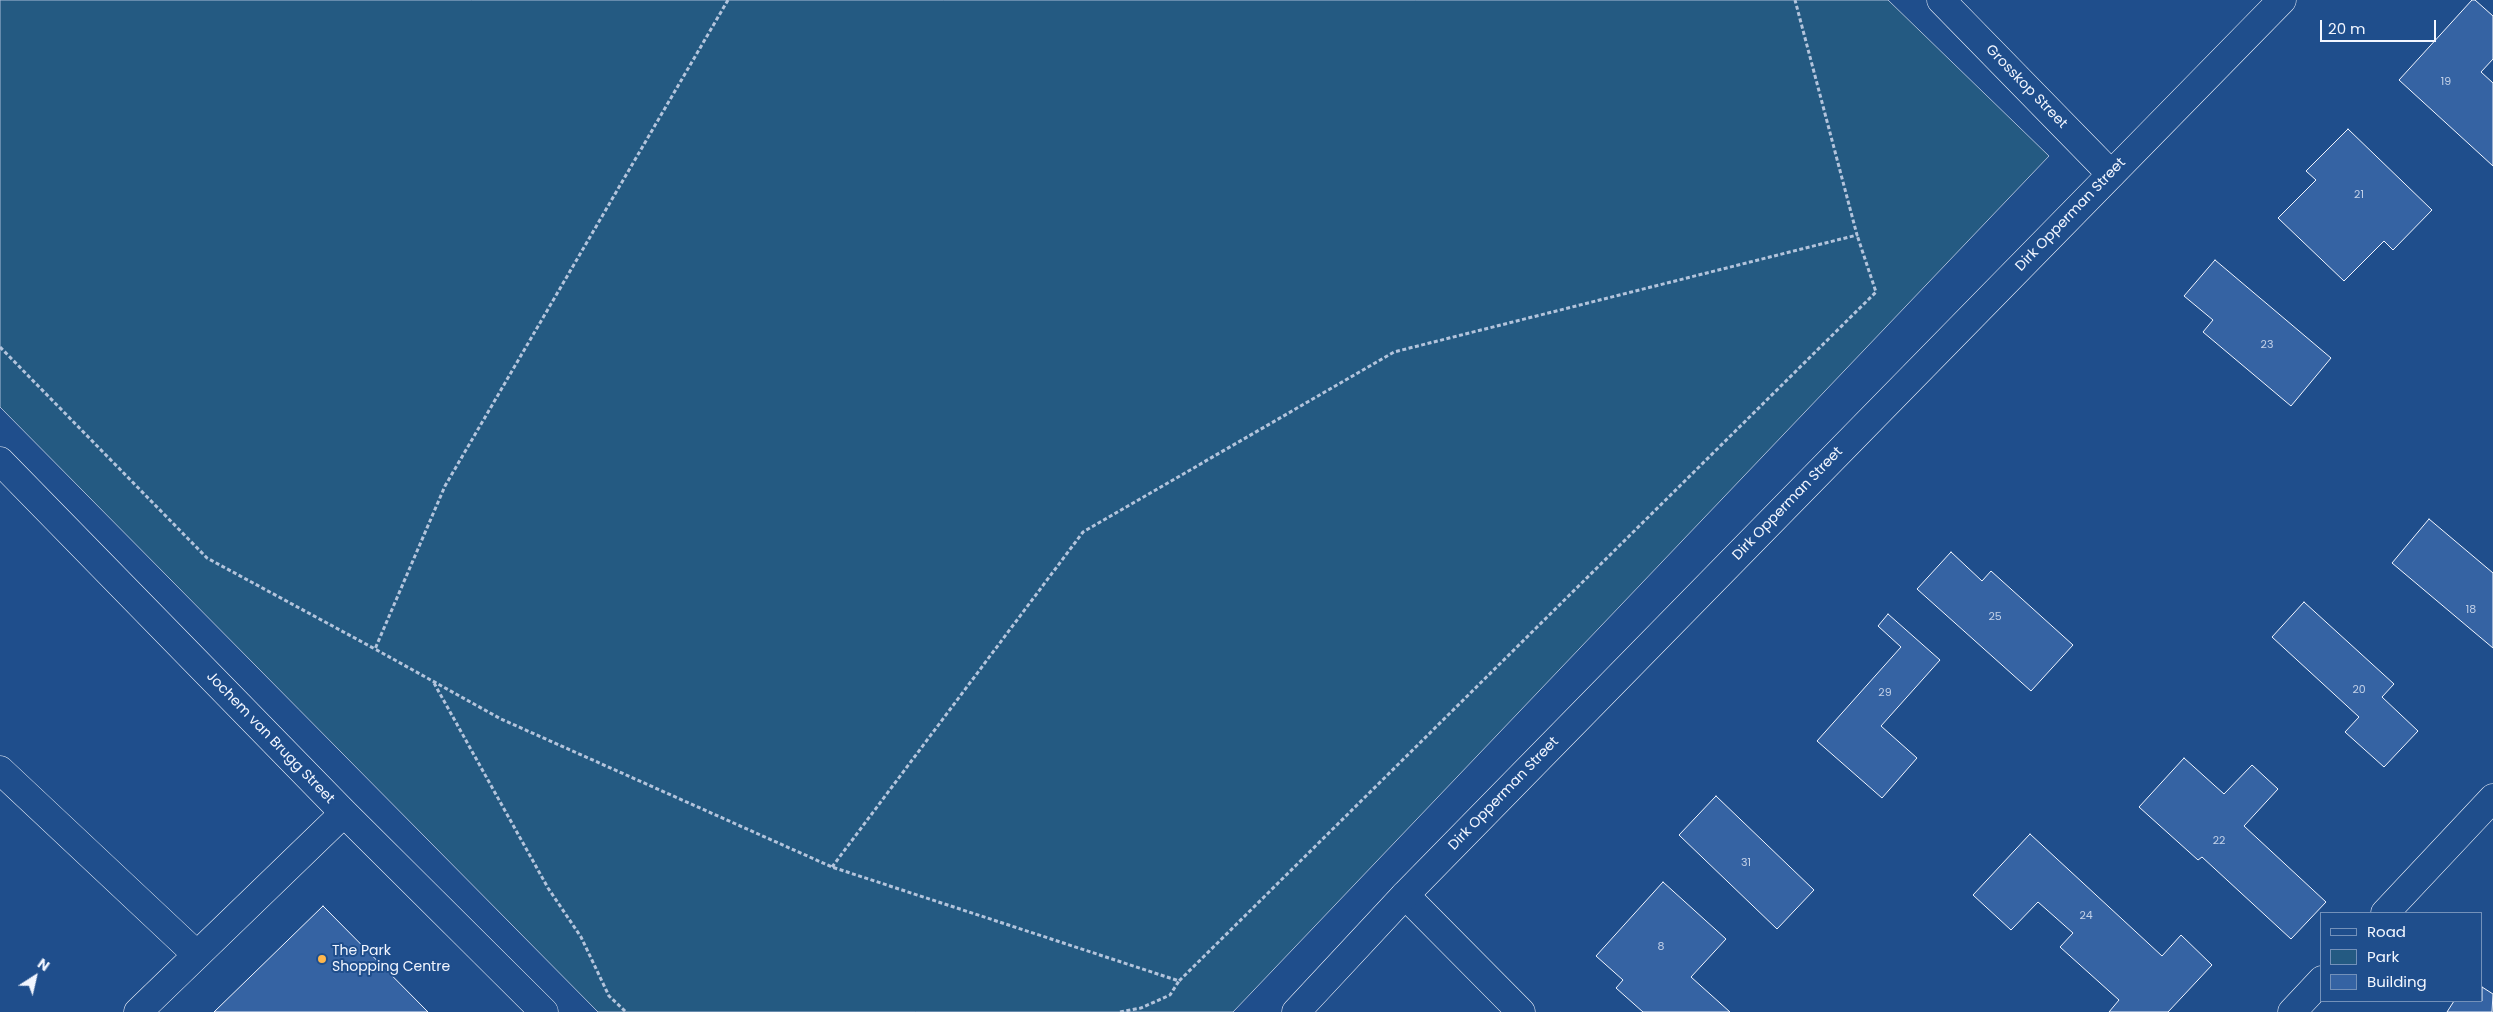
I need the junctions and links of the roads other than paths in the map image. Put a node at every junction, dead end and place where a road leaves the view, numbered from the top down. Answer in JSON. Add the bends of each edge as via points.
{"nodes":[{"id":1,"x":1941,"y":0,"type":"edge"},
{"id":2,"x":2282,"y":0,"type":"edge"},
{"id":3,"x":2111,"y":174,"type":"junction"},
{"id":4,"x":0,"y":461,"type":"edge"},
{"id":5,"x":0,"y":770,"type":"edge"},
{"id":6,"x":2493,"y":798,"type":"edge"},
{"id":7,"x":344,"y":813,"type":"junction"},
{"id":8,"x":1405,"y":895,"type":"junction"},
{"id":9,"x":2386,"y":912,"type":"edge"},
{"id":10,"x":196,"y":954,"type":"junction"},
{"id":11,"x":2320,"y":982,"type":"edge"},
{"id":12,"x":138,"y":1012,"type":"edge"},
{"id":13,"x":544,"y":1012,"type":"edge"},
{"id":14,"x":1296,"y":1012,"type":"edge"},
{"id":15,"x":1521,"y":1012,"type":"edge"},
{"id":16,"x":2292,"y":1012,"type":"edge"}],
"edges":[{"from":1,"to":3,"type":"street","name":"Grosskop Street"},
{"from":2,"to":3,"type":"street","name":"Dirk Opperman Street"},
{"from":3,"to":8,"type":"street","name":"Dirk Opperman Street"},
{"from":4,"to":7,"type":"street","name":"Jochem van Brugg Street"},
{"from":5,"to":10,"type":"street"},
{"from":6,"to":9,"type":"street"},
{"from":7,"to":10,"type":"street"},
{"from":7,"to":13,"type":"street","name":"Jochem van Brugg Street"},
{"from":8,"to":14,"type":"street","name":"Dirk Opperman Street"},
{"from":8,"to":15,"type":"street"},
{"from":10,"to":12,"type":"street"},
{"from":11,"to":16,"type":"street"}]}
